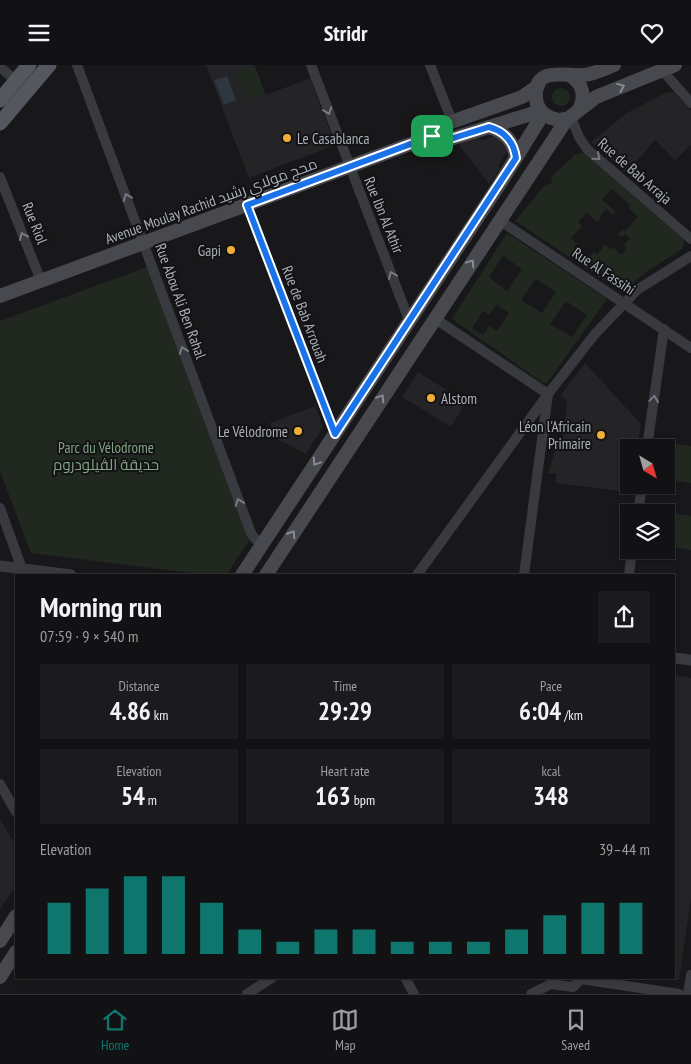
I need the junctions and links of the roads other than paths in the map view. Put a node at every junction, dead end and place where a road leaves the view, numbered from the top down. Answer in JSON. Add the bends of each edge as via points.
{"nodes":[{"id":1,"x":29,"y":65,"type":"edge"},
{"id":2,"x":49,"y":65,"type":"edge"},
{"id":3,"x":77,"y":65,"type":"edge"},
{"id":4,"x":311,"y":65,"type":"edge"},
{"id":5,"x":430,"y":65,"type":"edge"},
{"id":6,"x":614,"y":65,"type":"edge"},
{"id":7,"x":0,"y":67,"type":"edge"},
{"id":8,"x":669,"y":67,"type":"edge"},
{"id":9,"x":550,"y":70,"type":"edge"},
{"id":10,"x":569,"y":75,"type":"junction"},
{"id":11,"x":16,"y":81,"type":"junction"},
{"id":12,"x":538,"y":86,"type":"junction"},
{"id":13,"x":0,"y":100,"type":"edge"},
{"id":14,"x":691,"y":103,"type":"edge"},
{"id":15,"x":542,"y":112,"type":"junction"},
{"id":16,"x":572,"y":115,"type":"junction"},
{"id":17,"x":452,"y":121,"type":"junction"},
{"id":18,"x":0,"y":123,"type":"edge"},
{"id":19,"x":489,"y":127,"type":"junction"},
{"id":20,"x":432,"y":136,"type":"junction"},
{"id":21,"x":516,"y":158,"type":"junction"},
{"id":22,"x":349,"y":167,"type":"junction"},
{"id":23,"x":0,"y":177,"type":"edge"},
{"id":24,"x":247,"y":205,"type":"junction"},
{"id":25,"x":499,"y":220,"type":"junction"},
{"id":26,"x":691,"y":239,"type":"edge"},
{"id":27,"x":144,"y":243,"type":"junction"},
{"id":28,"x":691,"y":256,"type":"edge"},
{"id":29,"x":42,"y":281,"type":"junction"},
{"id":30,"x":0,"y":296,"type":"edge"},
{"id":31,"x":624,"y":302,"type":"junction"},
{"id":32,"x":434,"y":318,"type":"junction"},
{"id":33,"x":409,"y":320,"type":"junction"},
{"id":34,"x":664,"y":329,"type":"junction"},
{"id":35,"x":691,"y":348,"type":"edge"},
{"id":36,"x":548,"y":394,"type":"junction"},
{"id":37,"x":335,"y":434,"type":"junction"},
{"id":38,"x":648,"y":439,"type":"edge"},
{"id":39,"x":0,"y":508,"type":"edge"},
{"id":40,"x":263,"y":542,"type":"junction"},
{"id":41,"x":631,"y":559,"type":"edge"},
{"id":42,"x":0,"y":566,"type":"edge"},
{"id":43,"x":22,"y":569,"type":"junction"},
{"id":44,"x":63,"y":574,"type":"edge"},
{"id":45,"x":243,"y":574,"type":"edge"},
{"id":46,"x":267,"y":574,"type":"edge"},
{"id":47,"x":418,"y":574,"type":"edge"},
{"id":48,"x":524,"y":574,"type":"edge"},
{"id":49,"x":629,"y":574,"type":"edge"},
{"id":50,"x":675,"y":658,"type":"edge"},
{"id":51,"x":691,"y":660,"type":"edge"},
{"id":52,"x":0,"y":784,"type":"edge"},
{"id":53,"x":15,"y":810,"type":"edge"},
{"id":54,"x":15,"y":918,"type":"edge"},
{"id":55,"x":0,"y":941,"type":"edge"},
{"id":56,"x":15,"y":954,"type":"edge"},
{"id":57,"x":691,"y":975,"type":"edge"},
{"id":58,"x":0,"y":977,"type":"edge"},
{"id":59,"x":268,"y":979,"type":"edge"},
{"id":60,"x":406,"y":979,"type":"edge"},
{"id":61,"x":571,"y":988,"type":"edge"},
{"id":62,"x":247,"y":994,"type":"edge"},
{"id":63,"x":414,"y":994,"type":"edge"},
{"id":64,"x":531,"y":994,"type":"edge"},
{"id":65,"x":679,"y":994,"type":"edge"},
{"id":66,"x":688,"y":994,"type":"edge"}],
"edges":[{"from":1,"to":11,"type":"main road"},
{"from":2,"to":18,"type":"main road"},
{"from":27,"to":3,"type":"street","name":"Rue Abou Ali Ben Rahal","one_way":true},
{"from":4,"to":22,"type":"street","name":"Rue Ibn Al Athir","one_way":true},
{"from":5,"to":17,"type":"street"},
{"from":6,"to":10,"type":"main road","via":[[591,74]]},
{"from":7,"to":11,"type":"street"},
{"from":8,"to":14,"type":"street"},
{"from":16,"to":8,"type":"main road","one_way":true,"via":[[596,97]]},
{"from":9,"to":10,"type":"main road"},
{"from":9,"to":12,"type":"main road"},
{"from":10,"to":16,"type":"main road","via":[[578,81],[582,90],[582,101]]},
{"from":11,"to":13,"type":"main road"},
{"from":12,"to":15,"type":"main road","via":[[536,99]]},
{"from":12,"to":17,"type":"main road","name":"Avenue Moulay Rachid محج مولاي رشيد","via":[[522,97]]},
{"from":15,"to":16,"type":"main road","via":[[556,120]]},
{"from":15,"to":19,"type":"main road","name":"Avenue Moulay Rachid محج مولاي رشيد"},
{"from":15,"to":21,"type":"main road"},
{"from":16,"to":25,"type":"main road"},
{"from":16,"to":26,"type":"street","name":"Rue de Bab Arraja","one_way":true,"via":[[587,149]]},
{"from":17,"to":20,"type":"main road","name":"Avenue Moulay Rachid محج مولاي رشيد","via":[[440,126]]},
{"from":19,"to":20,"type":"main road","name":"Avenue Moulay Rachid محج مولاي رشيد","via":[[447,140]]},
{"from":19,"to":21,"type":"main road","via":[[506,137]]},
{"from":20,"to":22,"type":"main road","name":"Avenue Moulay Rachid محج مولاي رشيد"},
{"from":21,"to":33,"type":"main road"},
{"from":22,"to":24,"type":"main road","name":"Avenue Moulay Rachid محج مولاي رشيد"},
{"from":33,"to":22,"type":"street","name":"Rue Ibn Al Athir","one_way":true},
{"from":29,"to":23,"type":"street","name":"Rue Riol","one_way":true},
{"from":24,"to":27,"type":"main road","name":"Avenue Moulay Rachid محج مولاي رشيد"},
{"from":24,"to":37,"type":"street","name":"Rue de Bab Arrouah"},
{"from":25,"to":31,"type":"street","name":"Rue Al Fassihi"},
{"from":32,"to":25,"type":"main road","one_way":true},
{"from":27,"to":29,"type":"main road","name":"Avenue Moulay Rachid محج مولاي رشيد"},
{"from":40,"to":27,"type":"street","name":"Rue Abou Ali Ben Rahal","one_way":true,"via":[[251,533]]},
{"from":28,"to":31,"type":"street","via":[[652,279]]},
{"from":29,"to":30,"type":"main road","name":"Avenue Moulay Rachid محج مولاي رشيد"},
{"from":31,"to":34,"type":"street","name":"Rue Al Fassihi"},
{"from":31,"to":36,"type":"street"},
{"from":32,"to":36,"type":"street"},
{"from":46,"to":32,"type":"main road","one_way":true},
{"from":33,"to":37,"type":"main road"},
{"from":34,"to":35,"type":"street","name":"Rue Al Fassihi"},
{"from":38,"to":34,"type":"street","one_way":true},
{"from":36,"to":47,"type":"street"},
{"from":36,"to":48,"type":"street"},
{"from":37,"to":40,"type":"main road","one_way":true},
{"from":39,"to":43,"type":"street"},
{"from":40,"to":45,"type":"main road"},
{"from":41,"to":49,"type":"street"},
{"from":42,"to":43,"type":"street"},
{"from":43,"to":44,"type":"street"},
{"from":50,"to":51,"type":"street"},
{"from":52,"to":53,"type":"street"},
{"from":54,"to":55,"type":"main road"},
{"from":56,"to":58,"type":"main road"},
{"from":57,"to":66,"type":"street"},
{"from":59,"to":62,"type":"street"},
{"from":60,"to":63,"type":"street"},
{"from":61,"to":64,"type":"street","via":[[552,984]]},
{"from":61,"to":65,"type":"street","via":[[581,979]]}]}
